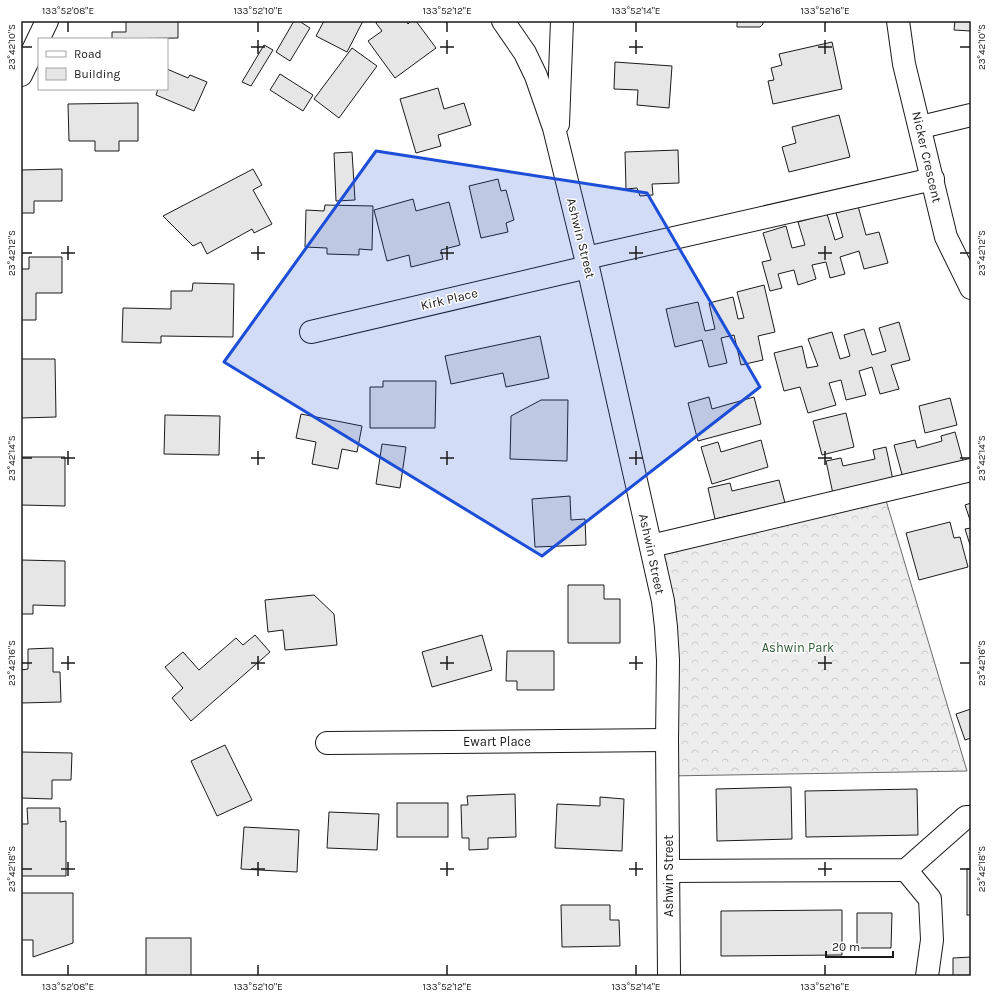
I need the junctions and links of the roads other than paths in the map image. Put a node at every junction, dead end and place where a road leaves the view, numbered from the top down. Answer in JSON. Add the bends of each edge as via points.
{"nodes":[{"id":1,"x":47,"y":21,"type":"edge"},
{"id":2,"x":503,"y":21,"type":"edge"},
{"id":3,"x":562,"y":21,"type":"edge"},
{"id":4,"x":898,"y":21,"type":"edge"},
{"id":5,"x":39,"y":38,"type":"edge"},
{"id":6,"x":38,"y":40,"type":"edge"},
{"id":7,"x":21,"y":75,"type":"edge"},
{"id":8,"x":971,"y":116,"type":"edge"},
{"id":9,"x":921,"y":127,"type":"junction"},
{"id":10,"x":557,"y":140,"type":"junction"},
{"id":11,"x":932,"y":179,"type":"junction"},
{"id":12,"x":587,"y":262,"type":"junction"},
{"id":13,"x":971,"y":288,"type":"edge"},
{"id":14,"x":311,"y":332,"type":"dead end"},
{"id":15,"x":971,"y":470,"type":"edge"},
{"id":16,"x":651,"y":546,"type":"junction"},
{"id":17,"x":667,"y":740,"type":"junction"},
{"id":18,"x":327,"y":743,"type":"dead end"},
{"id":19,"x":971,"y":817,"type":"edge"},
{"id":20,"x":906,"y":870,"type":"junction"},
{"id":21,"x":669,"y":871,"type":"junction"},
{"id":22,"x":669,"y":976,"type":"edge"},
{"id":23,"x":927,"y":976,"type":"edge"}],
"edges":[{"from":1,"to":5,"type":"street"},
{"from":2,"to":10,"type":"street","name":"Ashwin Street","via":[[525,53],[536,76]]},
{"from":3,"to":10,"type":"street","name":"Ashwin Street"},
{"from":4,"to":9,"type":"street","name":"Nicker Crescent","via":[[904,64]]},
{"from":6,"to":7,"type":"street"},
{"from":8,"to":9,"type":"street"},
{"from":9,"to":11,"type":"street","name":"Nicker Crescent"},
{"from":10,"to":12,"type":"street","name":"Ashwin Street"},
{"from":11,"to":12,"type":"street","name":"Kirk Place"},
{"from":11,"to":13,"type":"street","name":"Nicker Crescent","via":[[946,237]]},
{"from":12,"to":14,"type":"street","name":"Kirk Place"},
{"from":12,"to":16,"type":"street","name":"Ashwin Street"},
{"from":15,"to":16,"type":"street"},
{"from":16,"to":17,"type":"street","name":"Ashwin Street","via":[[666,627]]},
{"from":17,"to":18,"type":"street","name":"Ewart Place"},
{"from":17,"to":21,"type":"street","name":"Ashwin Street"},
{"from":19,"to":20,"type":"street","via":[[966,817]]},
{"from":20,"to":21,"type":"street"},
{"from":20,"to":23,"type":"street","via":[[930,899],[932,940]]},
{"from":21,"to":22,"type":"street","name":"Ashwin Street"}]}
